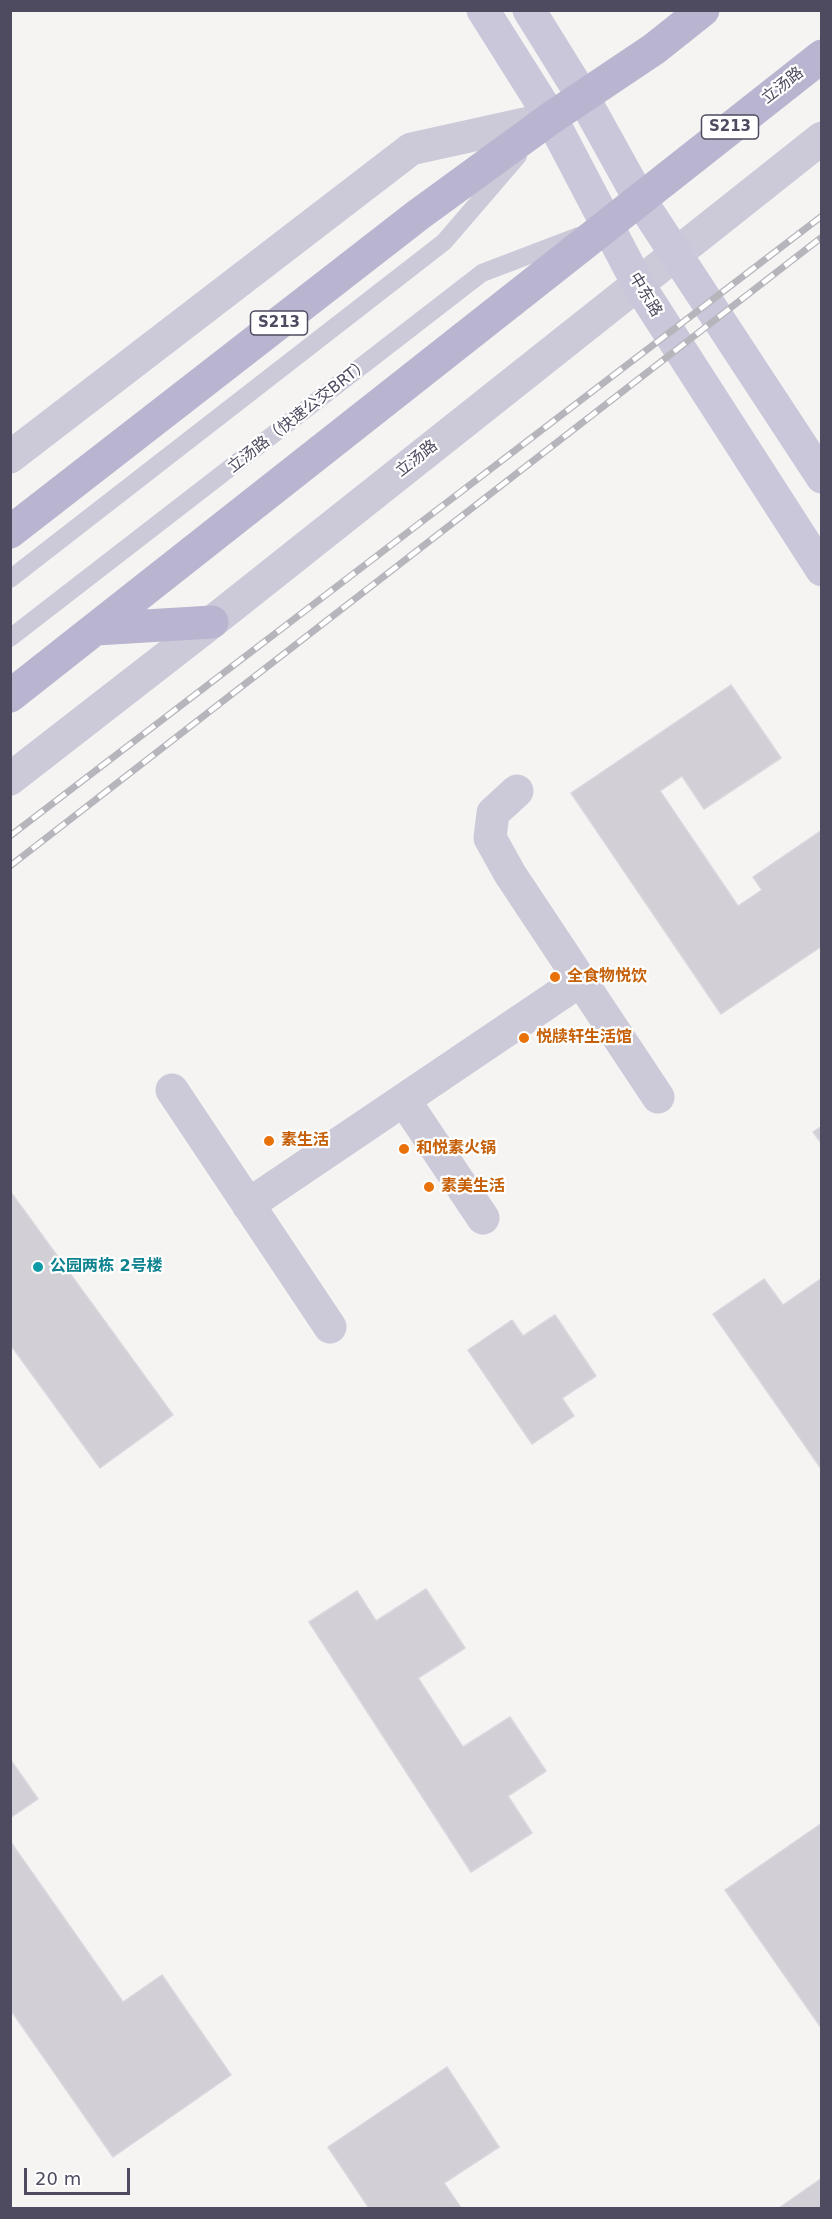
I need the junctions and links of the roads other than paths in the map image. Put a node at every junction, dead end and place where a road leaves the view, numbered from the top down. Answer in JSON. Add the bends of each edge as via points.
{"nodes":[{"id":1,"x":483,"y":10,"type":"edge"},
{"id":2,"x":529,"y":10,"type":"edge"},
{"id":3,"x":703,"y":10,"type":"edge"},
{"id":4,"x":822,"y":56,"type":"edge"},
{"id":5,"x":583,"y":97,"type":"junction"},
{"id":6,"x":551,"y":118,"type":"junction"},
{"id":7,"x":822,"y":138,"type":"edge"},
{"id":8,"x":639,"y":198,"type":"junction"},
{"id":9,"x":605,"y":226,"type":"junction"},
{"id":10,"x":675,"y":254,"type":"junction"},
{"id":11,"x":638,"y":284,"type":"junction"},
{"id":12,"x":10,"y":457,"type":"edge"},
{"id":13,"x":822,"y":477,"type":"edge"},
{"id":14,"x":10,"y":532,"type":"edge"},
{"id":15,"x":822,"y":570,"type":"edge"},
{"id":16,"x":10,"y":579,"type":"edge"},
{"id":17,"x":212,"y":622,"type":"junction"},
{"id":18,"x":96,"y":629,"type":"junction"},
{"id":19,"x":10,"y":638,"type":"edge"},
{"id":20,"x":10,"y":696,"type":"edge"},
{"id":21,"x":10,"y":778,"type":"edge"},
{"id":22,"x":517,"y":791,"type":"dead end"},
{"id":23,"x":581,"y":980,"type":"junction"},
{"id":24,"x":172,"y":1090,"type":"dead end"},
{"id":25,"x":658,"y":1097,"type":"dead end"},
{"id":26,"x":404,"y":1100,"type":"junction"},
{"id":27,"x":248,"y":1205,"type":"junction"},
{"id":28,"x":483,"y":1218,"type":"dead end"},
{"id":29,"x":330,"y":1327,"type":"dead end"}],
"edges":[{"from":1,"to":6,"type":"street","name":"中东路"},
{"from":2,"to":5,"type":"street"},
{"from":3,"to":5,"type":"main road","number":"S213"},
{"from":4,"to":8,"type":"main road","name":"立汤路","number":"S213"},
{"from":5,"to":6,"type":"main road","number":"S213"},
{"from":5,"to":8,"type":"street"},
{"from":6,"to":9,"type":"street","name":"中东路"},
{"from":6,"to":12,"type":"street","number":"S213","via":[[411,149]]},
{"from":6,"to":14,"type":"main road","number":"S213","via":[[418,215]]},
{"from":6,"to":16,"type":"lane","via":[[444,242]]},
{"from":7,"to":10,"type":"street","name":"立汤路"},
{"from":8,"to":9,"type":"main road","name":"立汤路","number":"S213"},
{"from":8,"to":10,"type":"street"},
{"from":9,"to":11,"type":"street","name":"中东路"},
{"from":9,"to":18,"type":"main road","name":"立汤路","number":"S213"},
{"from":9,"to":19,"type":"lane","name":"立汤路（快速公交BRT）","via":[[482,273]]},
{"from":10,"to":11,"type":"street","name":"立汤路"},
{"from":10,"to":13,"type":"street"},
{"from":11,"to":15,"type":"street","name":"中东路"},
{"from":11,"to":17,"type":"street","name":"立汤路"},
{"from":17,"to":18,"type":"main road"},
{"from":17,"to":21,"type":"street","name":"立汤路"},
{"from":18,"to":20,"type":"main road","name":"立汤路","number":"S213"},
{"from":22,"to":23,"type":"street","via":[[493,813],[490,838]]},
{"from":23,"to":25,"type":"street"},
{"from":23,"to":26,"type":"street"},
{"from":24,"to":27,"type":"street"},
{"from":26,"to":27,"type":"street"},
{"from":26,"to":28,"type":"street"},
{"from":27,"to":29,"type":"street"}]}
